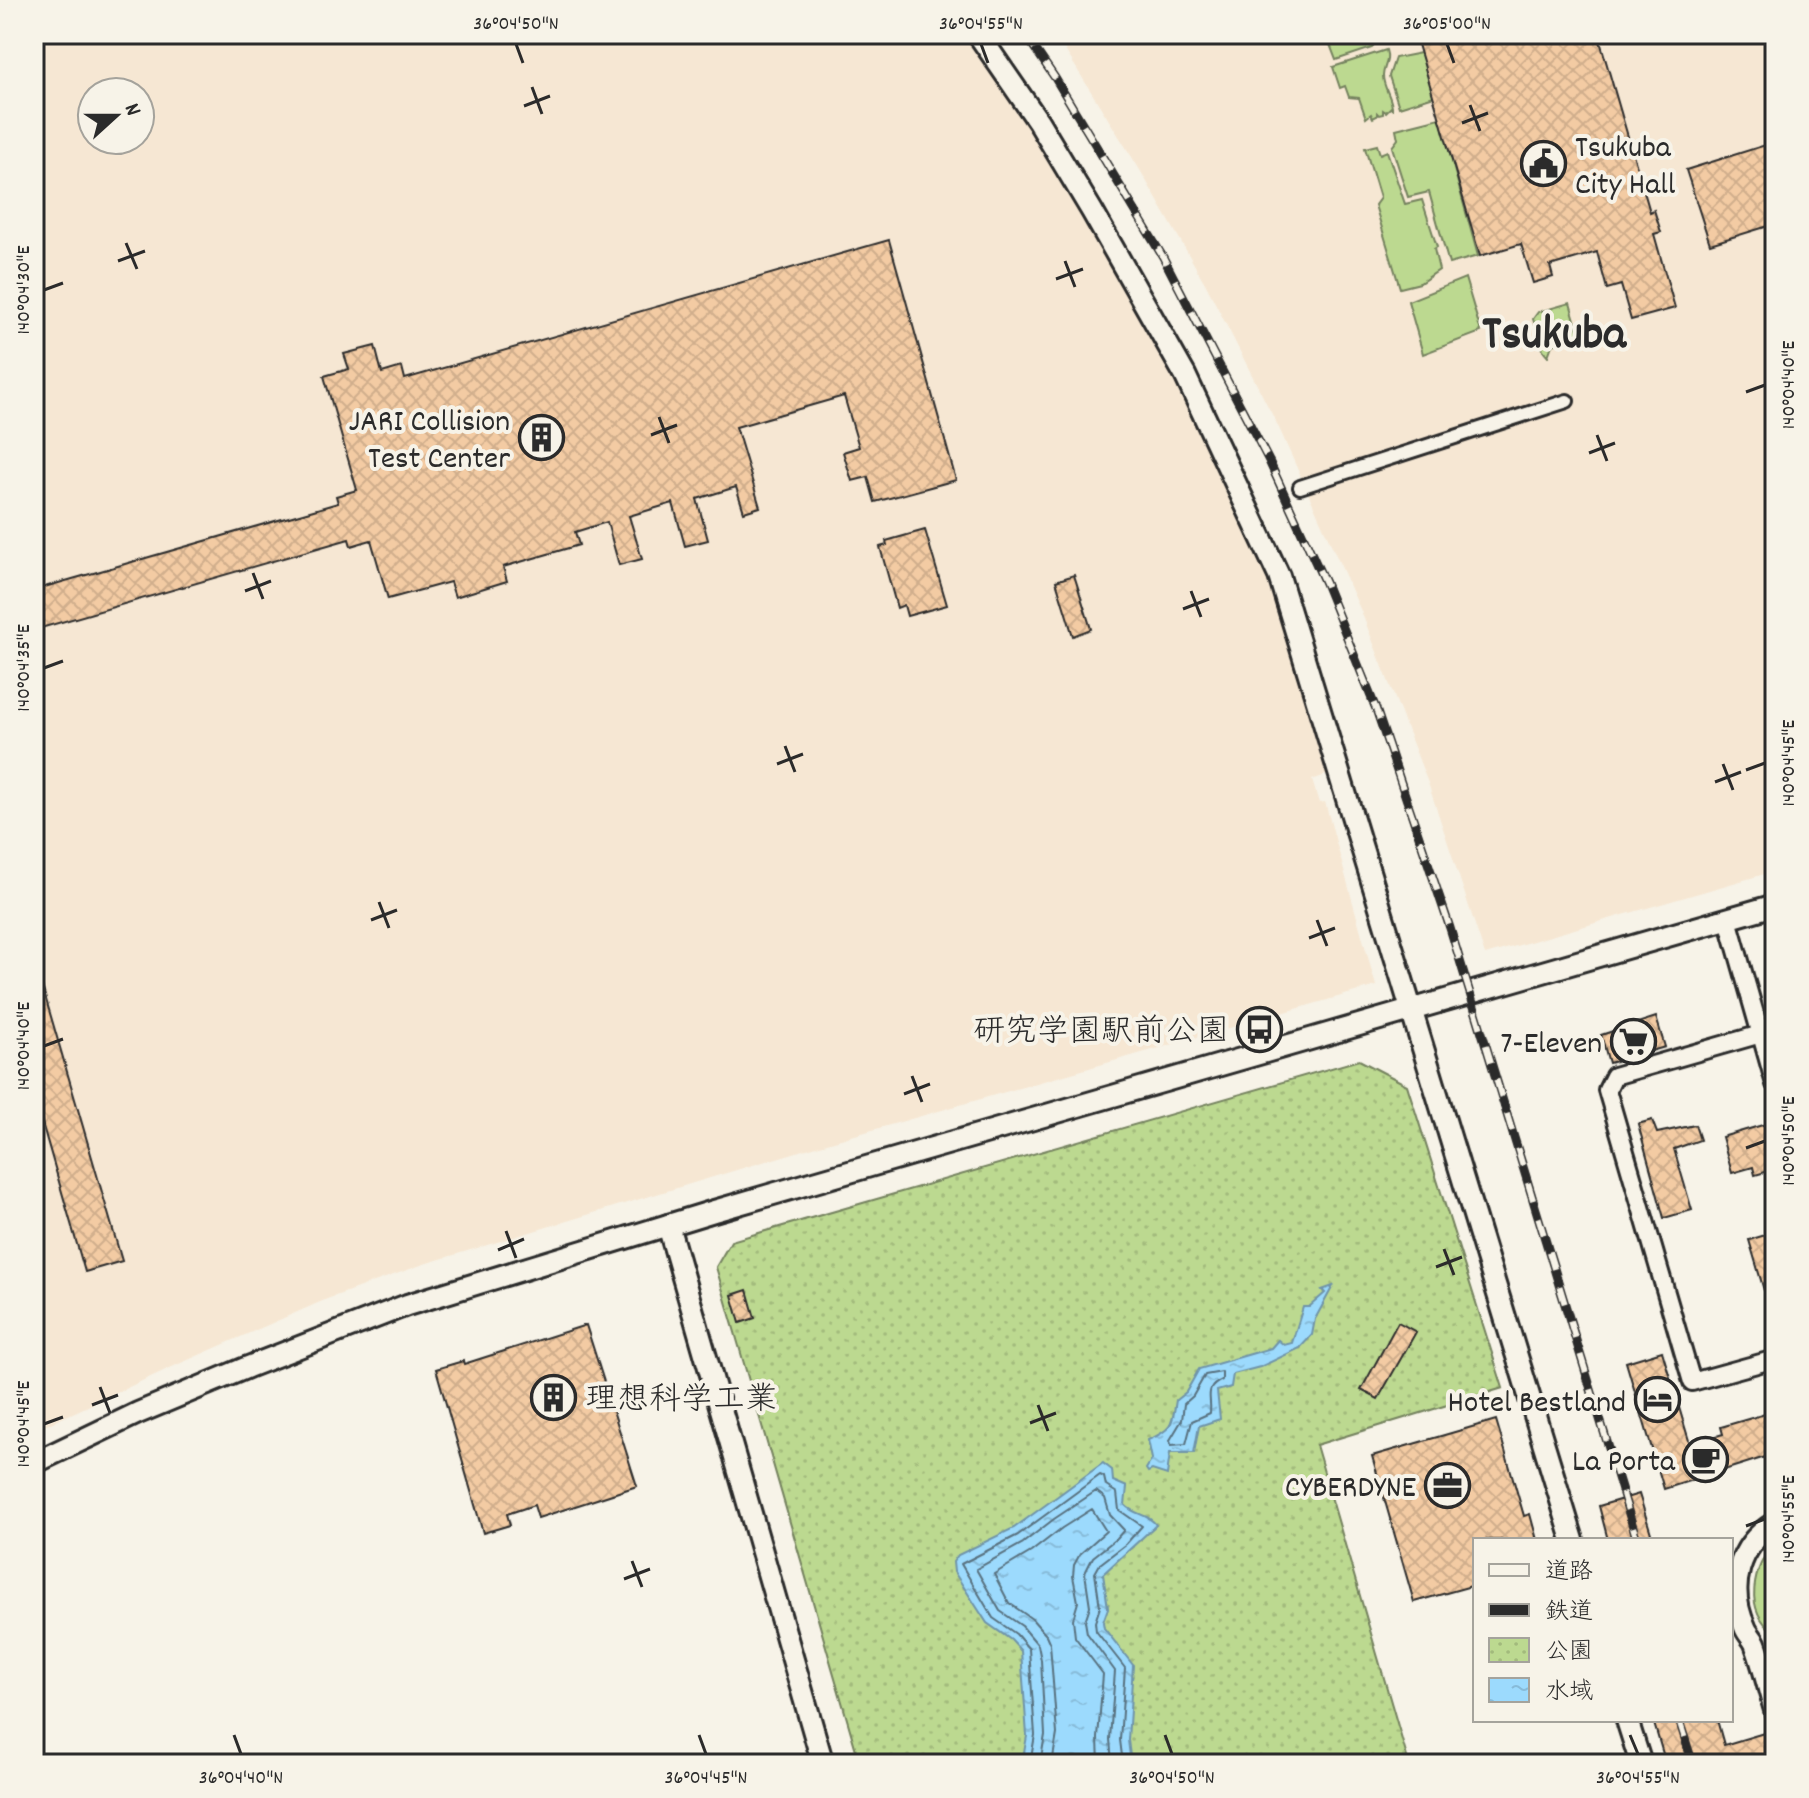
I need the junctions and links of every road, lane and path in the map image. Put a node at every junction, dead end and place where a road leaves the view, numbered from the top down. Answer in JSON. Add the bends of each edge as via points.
{"nodes":[{"id":1,"x":978,"y":34,"type":"edge"},
{"id":2,"x":1567,"y":401,"type":"dead end"},
{"id":3,"x":1300,"y":487,"type":"dead end"},
{"id":4,"x":1775,"y":905,"type":"edge"},
{"id":5,"x":1728,"y":919,"type":"junction"},
{"id":6,"x":1412,"y":1012,"type":"junction"},
{"id":7,"x":1768,"y":1032,"type":"edge"},
{"id":8,"x":1775,"y":1084,"type":"edge"},
{"id":9,"x":668,"y":1225,"type":"junction"},
{"id":10,"x":1775,"y":1359,"type":"edge"},
{"id":11,"x":34,"y":1463,"type":"edge"},
{"id":12,"x":1775,"y":1523,"type":"edge"},
{"id":13,"x":1572,"y":1538,"type":"edge"},
{"id":14,"x":1754,"y":1640,"type":"junction"},
{"id":15,"x":1775,"y":1652,"type":"edge"},
{"id":16,"x":1775,"y":1710,"type":"edge"},
{"id":17,"x":1628,"y":1722,"type":"edge"},
{"id":18,"x":823,"y":1764,"type":"edge"},
{"id":19,"x":1641,"y":1764,"type":"edge"}],
"edges":[{"from":1,"to":6,"type":"street","via":[[1038,121],[1177,362],[1279,576]]},
{"from":2,"to":3,"type":"street"},
{"from":4,"to":5,"type":"street"},
{"from":5,"to":6,"type":"street"},
{"from":5,"to":7,"type":"street"},
{"from":6,"to":9,"type":"street"},
{"from":6,"to":13,"type":"street"},
{"from":7,"to":8,"type":"street"},
{"from":7,"to":10,"type":"street","via":[[1614,1076],[1607,1090],[1692,1382]]},
{"from":9,"to":11,"type":"street","via":[[407,1305],[138,1413]]},
{"from":9,"to":18,"type":"street"},
{"from":12,"to":14,"type":"street","via":[[1754,1539],[1737,1576],[1736,1601]]},
{"from":14,"to":15,"type":"street"},
{"from":14,"to":16,"type":"street"},
{"from":17,"to":19,"type":"street"}]}
